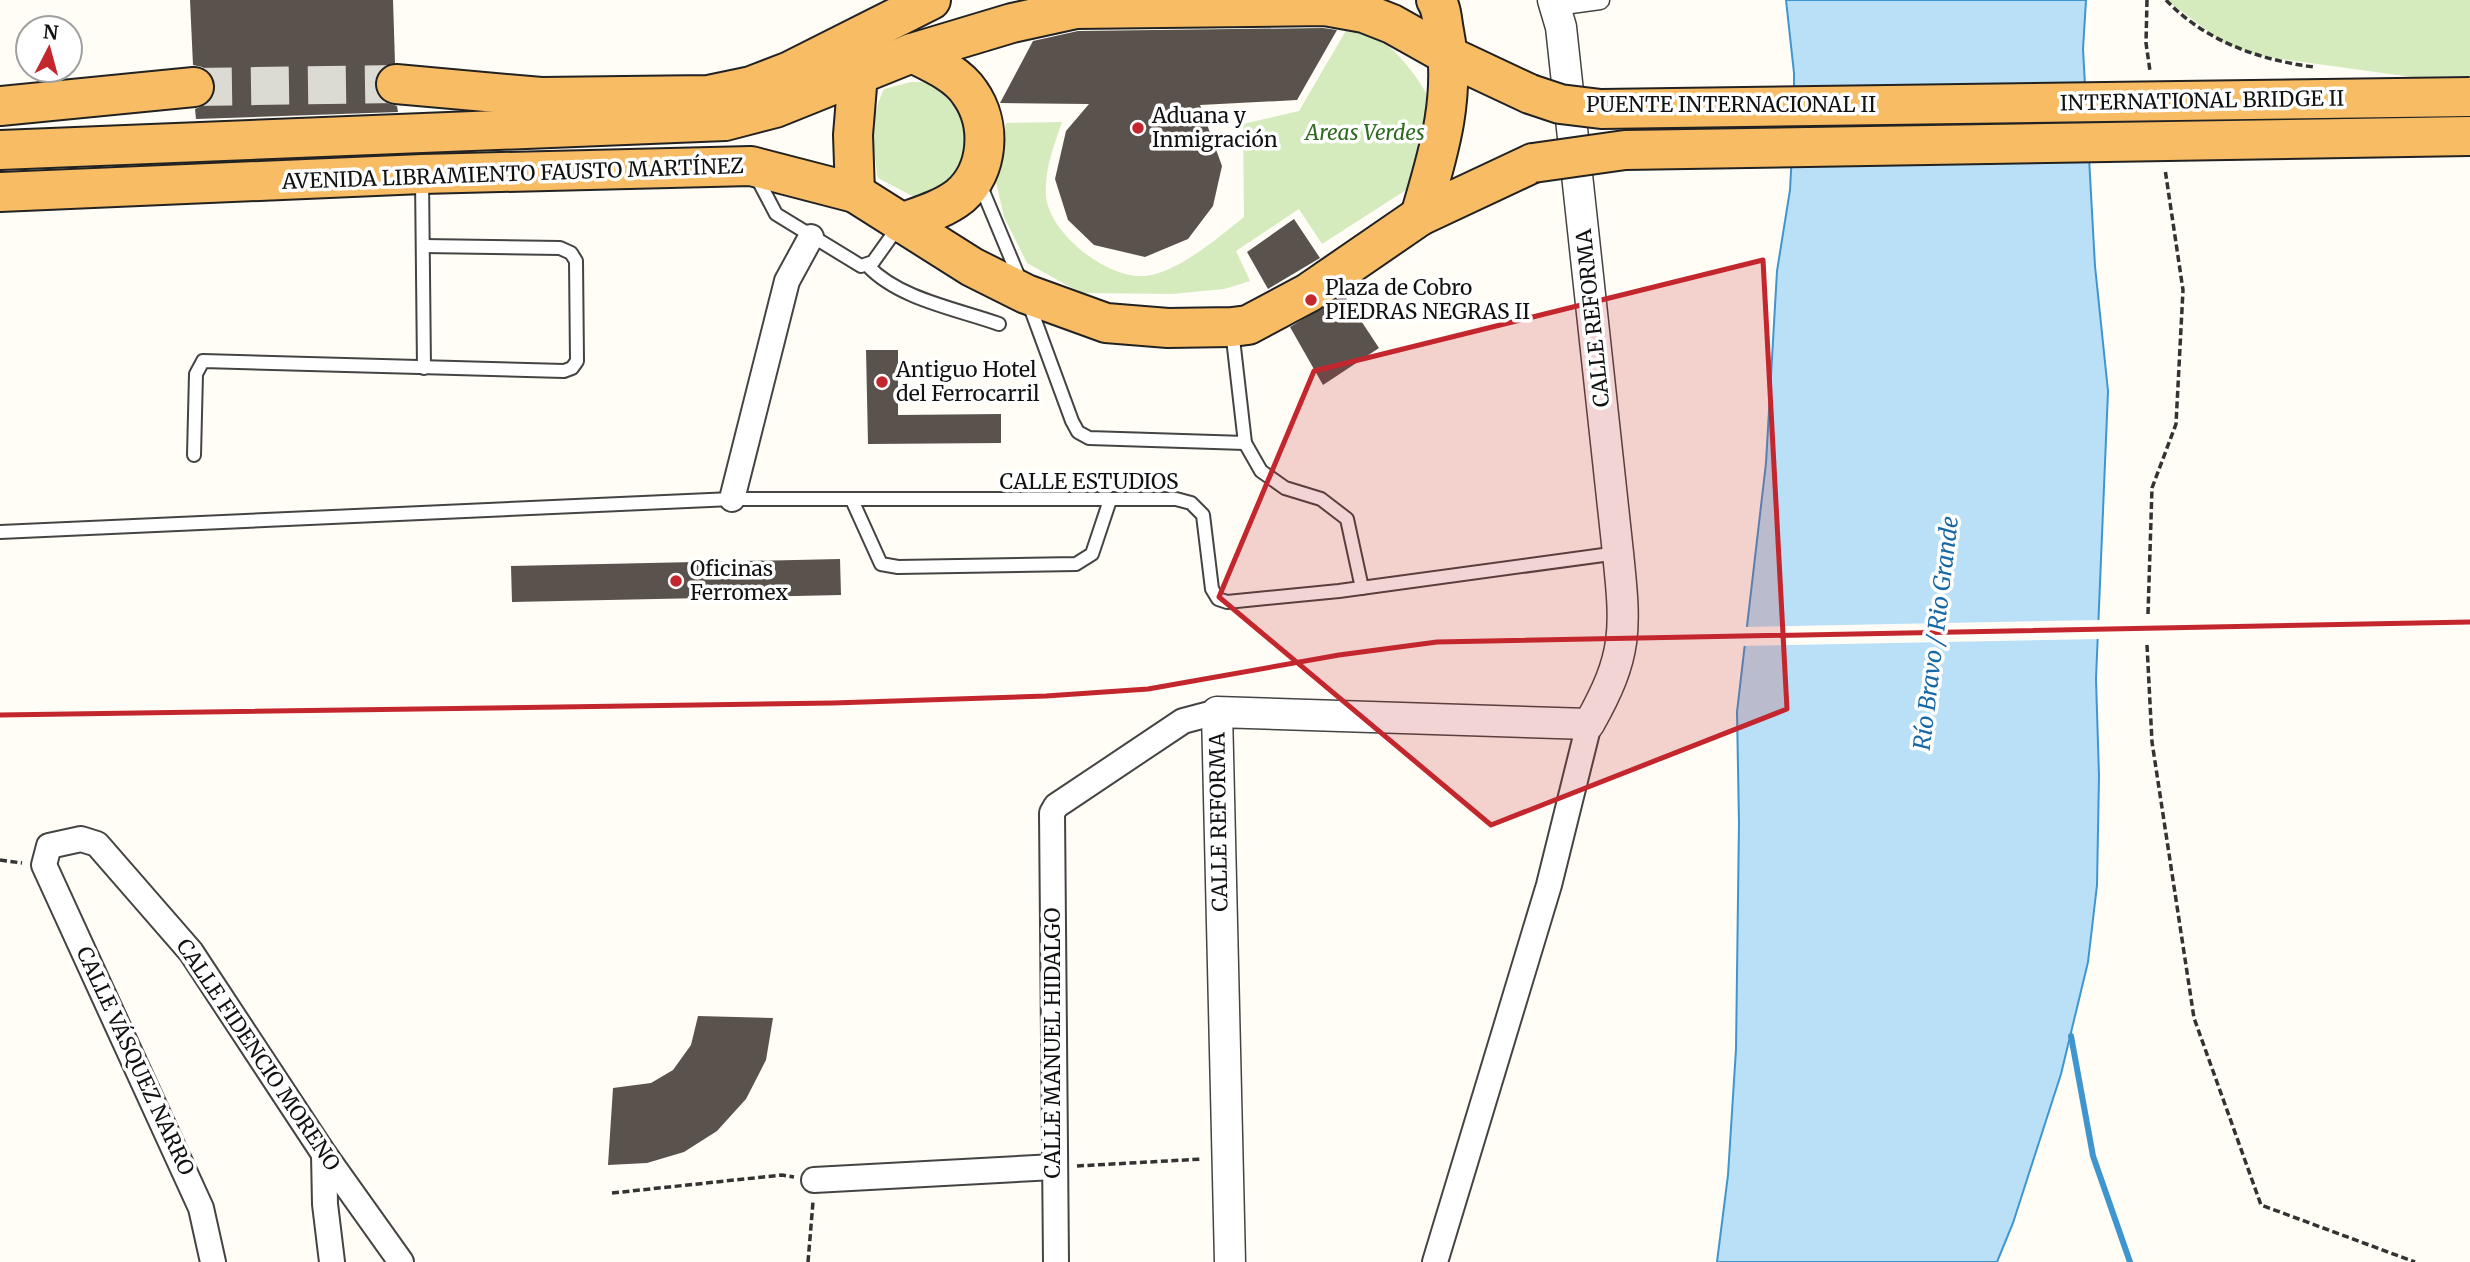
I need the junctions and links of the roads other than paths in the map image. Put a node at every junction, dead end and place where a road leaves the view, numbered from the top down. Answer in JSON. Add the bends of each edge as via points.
{"nodes":[{"id":1,"x":931,"y":0,"type":"edge"},
{"id":2,"x":1436,"y":0,"type":"edge"},
{"id":3,"x":1600,"y":0,"type":"edge"},
{"id":4,"x":1554,"y":3,"type":"edge"},
{"id":5,"x":912,"y":53,"type":"junction"},
{"id":6,"x":1449,"y":56,"type":"junction"},
{"id":7,"x":858,"y":74,"type":"junction"},
{"id":8,"x":396,"y":85,"type":"tunnel mouth"},
{"id":9,"x":194,"y":87,"type":"tunnel mouth"},
{"id":10,"x":1530,"y":94,"type":"joint"},
{"id":11,"x":2470,"y":97,"type":"edge"},
{"id":12,"x":1933,"y":104,"type":"joint"},
{"id":13,"x":0,"y":106,"type":"edge"},
{"id":14,"x":2470,"y":136,"type":"edge"},
{"id":15,"x":1935,"y":145,"type":"joint"},
{"id":16,"x":0,"y":150,"type":"edge"},
{"id":17,"x":1533,"y":163,"type":"joint"},
{"id":18,"x":751,"y":166,"type":"junction"},
{"id":19,"x":422,"y":174,"type":"junction"},
{"id":20,"x":977,"y":177,"type":"junction"},
{"id":21,"x":0,"y":192,"type":"edge"},
{"id":22,"x":855,"y":193,"type":"junction"},
{"id":23,"x":1420,"y":216,"type":"junction"},
{"id":24,"x":901,"y":223,"type":"junction"},
{"id":25,"x":811,"y":236,"type":"junction"},
{"id":26,"x":423,"y":246,"type":"junction"},
{"id":27,"x":868,"y":266,"type":"junction"},
{"id":28,"x":1026,"y":294,"type":"junction"},
{"id":29,"x":999,"y":324,"type":"dead end"},
{"id":30,"x":1231,"y":327,"type":"junction"},
{"id":31,"x":424,"y":368,"type":"junction"},
{"id":32,"x":1245,"y":443,"type":"junction"},
{"id":33,"x":194,"y":455,"type":"dead end"},
{"id":34,"x":732,"y":499,"type":"junction"},
{"id":35,"x":852,"y":500,"type":"junction"},
{"id":36,"x":1110,"y":500,"type":"junction"},
{"id":37,"x":0,"y":532,"type":"edge"},
{"id":38,"x":1618,"y":553,"type":"junction"},
{"id":39,"x":1362,"y":588,"type":"junction"},
{"id":40,"x":1217,"y":712,"type":"junction"},
{"id":41,"x":1589,"y":724,"type":"junction"},
{"id":42,"x":44,"y":865,"type":"joint"},
{"id":43,"x":324,"y":1154,"type":"junction"},
{"id":44,"x":1054,"y":1167,"type":"junction"},
{"id":45,"x":814,"y":1180,"type":"road end"},
{"id":46,"x":213,"y":1262,"type":"edge"},
{"id":47,"x":332,"y":1262,"type":"edge"},
{"id":48,"x":401,"y":1262,"type":"edge"},
{"id":49,"x":1056,"y":1262,"type":"edge"},
{"id":50,"x":1230,"y":1262,"type":"edge"},
{"id":51,"x":1436,"y":1262,"type":"edge"}],
"edges":[{"from":1,"to":8,"type":"highway","via":[[790,71],[708,95],[541,97]]},
{"from":2,"to":6,"type":"highway"},
{"from":3,"to":4,"type":"street"},
{"from":4,"to":38,"type":"street","name":"CALLE REFORMA","via":[[1561,27]]},
{"from":5,"to":6,"type":"highway","name":"AVENIDA LIBRAMIENTO FAUSTO MARTÍNEZ","via":[[1076,9],[1311,6],[1364,13]]},
{"from":5,"to":7,"type":"highway","name":"AVENIDA LIBRAMIENTO FAUSTO MARTÍNEZ"},
{"from":5,"to":20,"type":"highway","via":[[946,71],[970,91],[984,122]]},
{"from":6,"to":10,"type":"highway","name":"AVENIDA LIBRAMIENTO FAUSTO MARTÍNEZ"},
{"from":6,"to":23,"type":"highway","via":[[1449,102]]},
{"from":7,"to":16,"type":"highway","name":"AVENIDA LIBRAMIENTO FAUSTO MARTÍNEZ","via":[[775,108],[725,121]]},
{"from":7,"to":22,"type":"highway"},
{"from":9,"to":13,"type":"highway"},
{"from":10,"to":12,"type":"highway","name":"PUENTE INTERNACIONAL II","bridge":true,"via":[[1560,104],[1601,109]]},
{"from":11,"to":12,"type":"highway","name":"INTERNATIONAL BRIDGE II","bridge":true},
{"from":14,"to":15,"type":"highway","name":"INTERNATIONAL BRIDGE II","bridge":true},
{"from":15,"to":17,"type":"highway","name":"PUENTE INTERNACIONAL II","bridge":true,"via":[[1625,150]]},
{"from":17,"to":23,"type":"highway","name":"AVENIDA LIBRAMIENTO FAUSTO MARTÍNEZ"},
{"from":18,"to":19,"type":"highway","name":"AVENIDA LIBRAMIENTO FAUSTO MARTÍNEZ"},
{"from":18,"to":22,"type":"highway","name":"AVENIDA LIBRAMIENTO FAUSTO MARTÍNEZ"},
{"from":18,"to":25,"type":"lane","via":[[771,208]]},
{"from":19,"to":21,"type":"highway","name":"AVENIDA LIBRAMIENTO FAUSTO MARTÍNEZ"},
{"from":19,"to":26,"type":"lane"},
{"from":20,"to":24,"type":"highway","via":[[959,197]]},
{"from":20,"to":28,"type":"lane"},
{"from":22,"to":24,"type":"highway","name":"AVENIDA LIBRAMIENTO FAUSTO MARTÍNEZ"},
{"from":23,"to":30,"type":"highway","name":"AVENIDA LIBRAMIENTO FAUSTO MARTÍNEZ","via":[[1308,293],[1248,325]]},
{"from":24,"to":27,"type":"lane"},
{"from":24,"to":28,"type":"highway","name":"AVENIDA LIBRAMIENTO FAUSTO MARTÍNEZ"},
{"from":25,"to":27,"type":"lane"},
{"from":25,"to":34,"type":"street","via":[[787,281]]},
{"from":26,"to":31,"type":"lane"},
{"from":26,"to":31,"type":"lane","via":[[560,248],[571,253],[576,261],[577,361],[564,371]]},
{"from":27,"to":29,"type":"lane","via":[[897,288]]},
{"from":28,"to":30,"type":"highway","name":"AVENIDA LIBRAMIENTO FAUSTO MARTÍNEZ","via":[[1106,323]]},
{"from":28,"to":32,"type":"lane","via":[[1078,432],[1089,438]]},
{"from":30,"to":32,"type":"lane"},
{"from":31,"to":33,"type":"lane","via":[[203,361],[196,374]]},
{"from":32,"to":39,"type":"lane","via":[[1261,471],[1285,488],[1321,499],[1347,519]]},
{"from":34,"to":35,"type":"lane","name":"CALLE ESTUDIOS"},
{"from":34,"to":37,"type":"lane","name":"CALLE ESTUDIOS"},
{"from":35,"to":36,"type":"lane","name":"CALLE ESTUDIOS"},
{"from":35,"to":36,"type":"lane","via":[[881,564],[898,567],[1076,564],[1093,554]]},
{"from":36,"to":39,"type":"lane","name":"CALLE ESTUDIOS","via":[[1191,503],[1203,515],[1212,589],[1218,599],[1227,602]]},
{"from":38,"to":39,"type":"lane","name":"CALLE ESTUDIOS"},
{"from":38,"to":41,"type":"street","name":"CALLE REFORMA","via":[[1623,638],[1613,678]]},
{"from":40,"to":41,"type":"street","name":"CALLE REFORMA"},
{"from":40,"to":44,"type":"street","name":"CALLE MANUEL HIDALGO","via":[[1183,721],[1056,806],[1051,823]]},
{"from":40,"to":50,"type":"street","name":"CALLE REFORMA"},
{"from":41,"to":51,"type":"street","via":[[1549,885]]},
{"from":42,"to":43,"type":"street","name":"CALLE FIDENCIO MORENO","via":[[49,846],[81,839],[97,844],[191,952]]},
{"from":42,"to":46,"type":"street","name":"CALLE VÁSQUEZ NARRO","via":[[201,1208]]},
{"from":43,"to":47,"type":"street"},
{"from":43,"to":48,"type":"street","name":"CALLE FIDENCIO MORENO"},
{"from":44,"to":45,"type":"street"},
{"from":44,"to":49,"type":"street","name":"CALLE MANUEL HIDALGO"}]}
